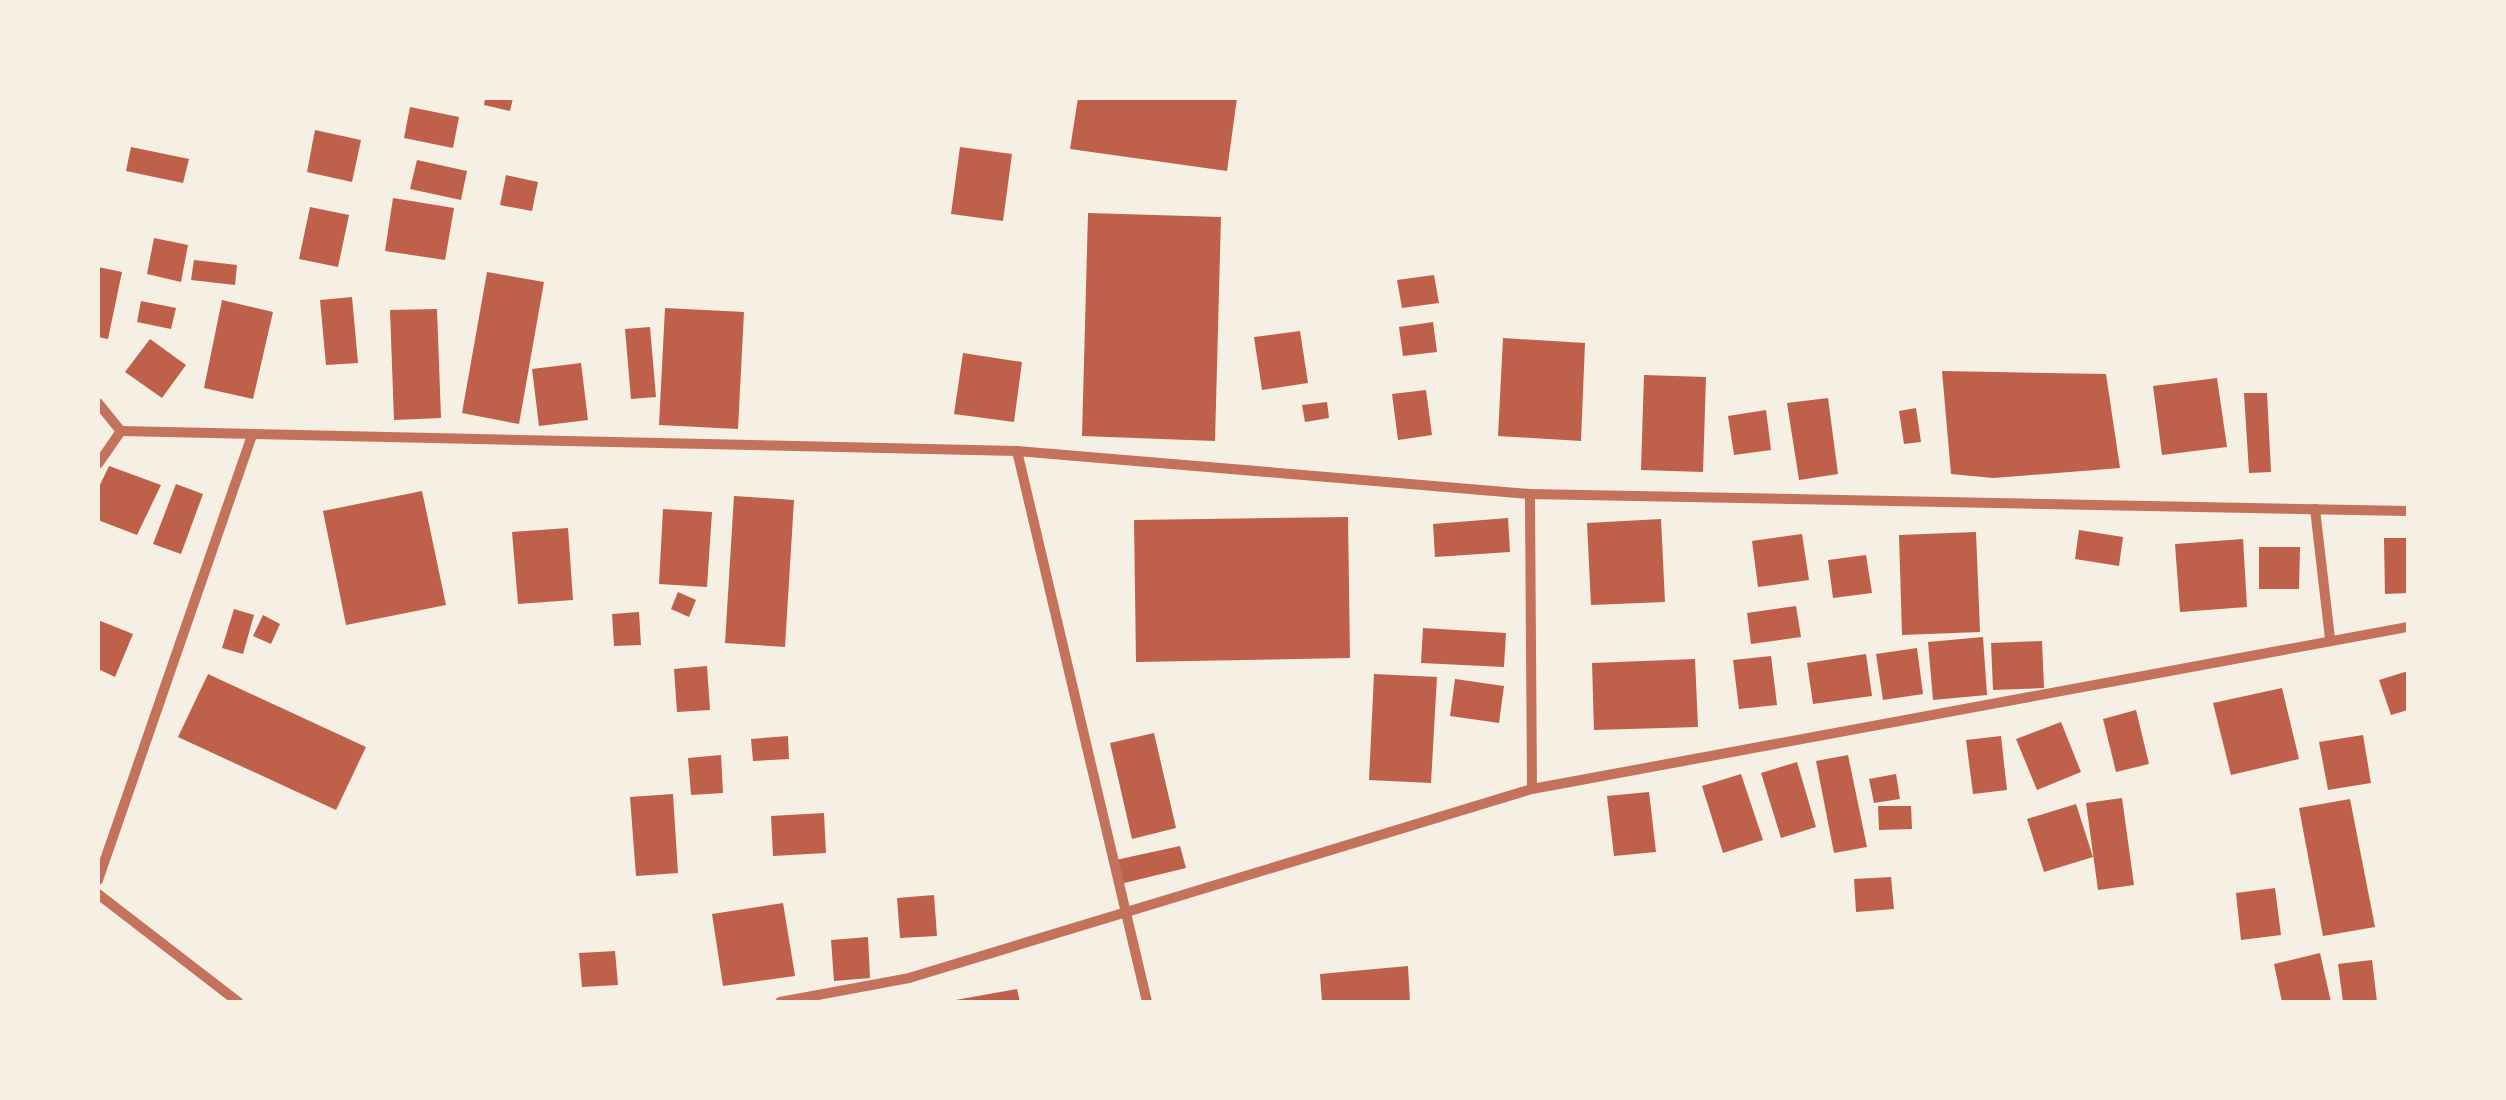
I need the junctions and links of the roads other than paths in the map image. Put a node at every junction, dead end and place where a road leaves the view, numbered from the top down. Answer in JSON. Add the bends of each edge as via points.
{"nodes":[{"id":1,"x":98,"y":403,"type":"edge"},
{"id":2,"x":121,"y":432,"type":"junction"},
{"id":3,"x":252,"y":435,"type":"junction"},
{"id":4,"x":1017,"y":451,"type":"junction"},
{"id":5,"x":98,"y":464,"type":"edge"},
{"id":6,"x":1530,"y":494,"type":"junction"},
{"id":7,"x":2315,"y":509,"type":"junction"},
{"id":8,"x":2408,"y":511,"type":"edge"},
{"id":9,"x":2408,"y":627,"type":"edge"},
{"id":10,"x":2330,"y":638,"type":"junction"},
{"id":11,"x":1532,"y":790,"type":"junction"},
{"id":12,"x":98,"y":880,"type":"edge"},
{"id":13,"x":98,"y":894,"type":"edge"},
{"id":14,"x":1122,"y":916,"type":"junction"},
{"id":15,"x":238,"y":1002,"type":"edge"},
{"id":16,"x":780,"y":1002,"type":"edge"},
{"id":17,"x":1146,"y":1002,"type":"edge"}],
"edges":[{"from":1,"to":2,"type":"street"},
{"from":2,"to":3,"type":"street"},
{"from":2,"to":5,"type":"street"},
{"from":3,"to":4,"type":"street"},
{"from":3,"to":12,"type":"street"},
{"from":4,"to":6,"type":"street"},
{"from":4,"to":14,"type":"street"},
{"from":6,"to":7,"type":"street"},
{"from":6,"to":11,"type":"street"},
{"from":7,"to":8,"type":"street"},
{"from":7,"to":10,"type":"street"},
{"from":9,"to":10,"type":"street"},
{"from":10,"to":11,"type":"street"},
{"from":11,"to":14,"type":"street"},
{"from":13,"to":15,"type":"street"},
{"from":14,"to":16,"type":"street","via":[[910,978]]},
{"from":14,"to":17,"type":"street"}]}
